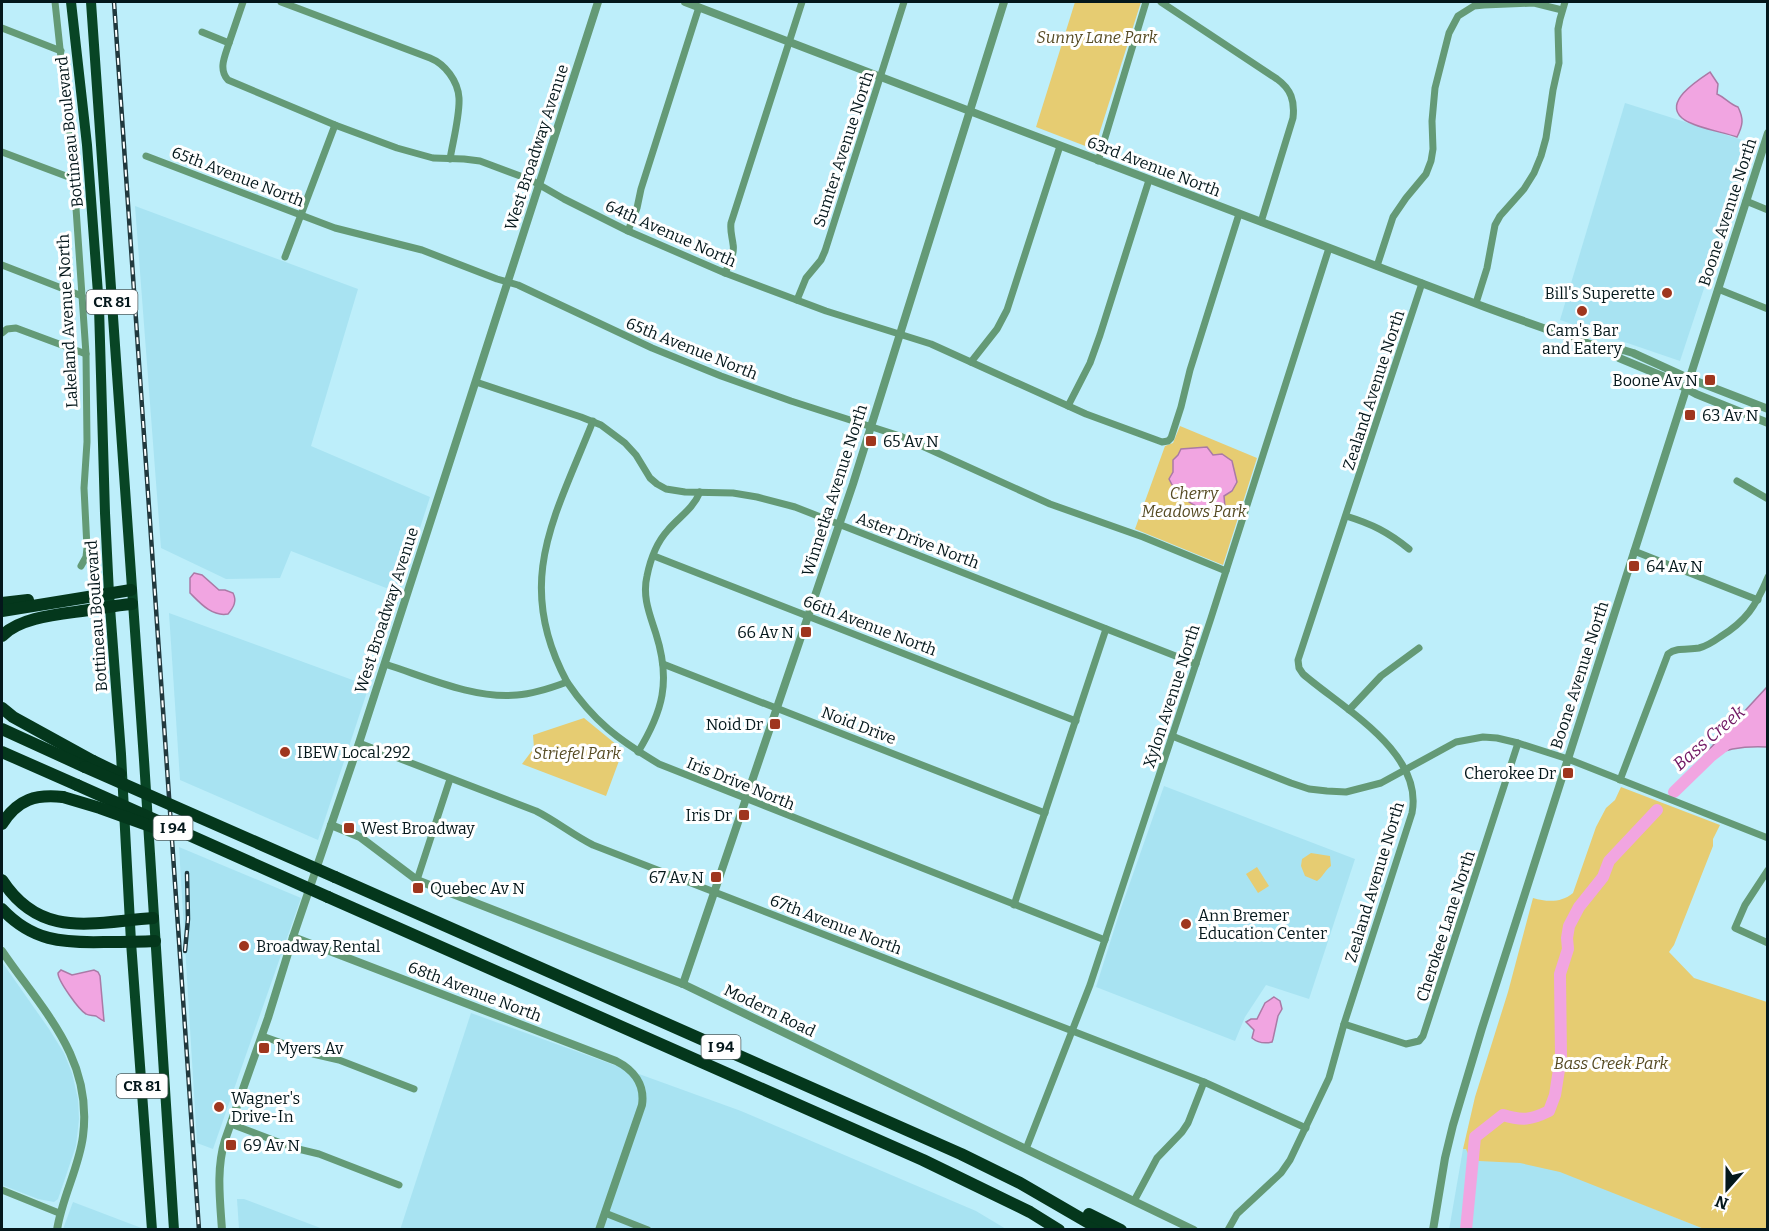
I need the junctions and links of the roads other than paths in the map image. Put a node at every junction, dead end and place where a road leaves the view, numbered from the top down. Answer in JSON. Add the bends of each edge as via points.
{"nodes":[{"id":1,"x":55,"y":2,"type":"edge"},
{"id":2,"x":70,"y":2,"type":"edge"},
{"id":3,"x":91,"y":2,"type":"edge"},
{"id":4,"x":243,"y":2,"type":"edge"},
{"id":5,"x":281,"y":2,"type":"edge"},
{"id":6,"x":598,"y":2,"type":"edge"},
{"id":7,"x":685,"y":2,"type":"edge"},
{"id":8,"x":802,"y":2,"type":"edge"},
{"id":9,"x":904,"y":2,"type":"edge"},
{"id":10,"x":1004,"y":2,"type":"edge"},
{"id":11,"x":1146,"y":2,"type":"edge"},
{"id":12,"x":1161,"y":2,"type":"edge"},
{"id":13,"x":1565,"y":2,"type":"edge"},
{"id":14,"x":699,"y":7,"type":"junction"},
{"id":15,"x":1562,"y":10,"type":"junction"},
{"id":16,"x":2,"y":28,"type":"edge"},
{"id":17,"x":202,"y":32,"type":"dead end"},
{"id":18,"x":790,"y":42,"type":"junction"},
{"id":19,"x":229,"y":43,"type":"junction"},
{"id":20,"x":61,"y":51,"type":"junction"},
{"id":21,"x":880,"y":77,"type":"junction"},
{"id":22,"x":970,"y":112,"type":"junction"},
{"id":23,"x":335,"y":125,"type":"junction"},
{"id":24,"x":1767,"y":134,"type":"edge"},
{"id":25,"x":1060,"y":146,"type":"junction"},
{"id":26,"x":2,"y":152,"type":"edge"},
{"id":27,"x":146,"y":156,"type":"dead end"},
{"id":28,"x":450,"y":159,"type":"junction"},
{"id":29,"x":1098,"y":160,"type":"junction"},
{"id":30,"x":74,"y":179,"type":"junction"},
{"id":31,"x":1149,"y":180,"type":"junction"},
{"id":32,"x":539,"y":185,"type":"junction"},
{"id":33,"x":1746,"y":201,"type":"junction"},
{"id":34,"x":1767,"y":210,"type":"edge"},
{"id":35,"x":1239,"y":214,"type":"junction"},
{"id":36,"x":300,"y":215,"type":"junction"},
{"id":37,"x":1260,"y":222,"type":"junction"},
{"id":38,"x":628,"y":231,"type":"junction"},
{"id":39,"x":1329,"y":248,"type":"junction"},
{"id":40,"x":285,"y":257,"type":"dead end"},
{"id":41,"x":2,"y":265,"type":"edge"},
{"id":42,"x":1377,"y":266,"type":"junction"},
{"id":43,"x":725,"y":273,"type":"junction"},
{"id":44,"x":508,"y":282,"type":"junction"},
{"id":45,"x":1422,"y":283,"type":"junction"},
{"id":46,"x":1718,"y":289,"type":"junction"},
{"id":47,"x":82,"y":296,"type":"junction"},
{"id":48,"x":797,"y":300,"type":"junction"},
{"id":49,"x":1476,"y":303,"type":"junction"},
{"id":50,"x":1767,"y":309,"type":"edge"},
{"id":51,"x":2,"y":333,"type":"edge"},
{"id":52,"x":900,"y":334,"type":"junction"},
{"id":53,"x":1614,"y":352,"type":"junction"},
{"id":54,"x":86,"y":354,"type":"junction"},
{"id":55,"x":970,"y":362,"type":"junction"},
{"id":56,"x":1688,"y":378,"type":"junction"},
{"id":57,"x":476,"y":382,"type":"junction"},
{"id":58,"x":1686,"y":389,"type":"junction"},
{"id":59,"x":1068,"y":406,"type":"junction"},
{"id":60,"x":1767,"y":409,"type":"edge"},
{"id":61,"x":593,"y":421,"type":"junction"},
{"id":62,"x":1767,"y":423,"type":"edge"},
{"id":63,"x":871,"y":427,"type":"junction"},
{"id":64,"x":1737,"y":481,"type":"dead end"},
{"id":65,"x":700,"y":492,"type":"junction"},
{"id":66,"x":1767,"y":499,"type":"edge"},
{"id":67,"x":1346,"y":516,"type":"junction"},
{"id":68,"x":839,"y":524,"type":"junction"},
{"id":69,"x":1409,"y":549,"type":"dead end"},
{"id":70,"x":1634,"y":551,"type":"junction"},
{"id":71,"x":654,"y":555,"type":"junction"},
{"id":72,"x":81,"y":566,"type":"dead end"},
{"id":73,"x":1226,"y":571,"type":"junction"},
{"id":74,"x":1767,"y":577,"type":"edge"},
{"id":75,"x":131,"y":590,"type":"junction"},
{"id":76,"x":109,"y":599,"type":"junction"},
{"id":77,"x":79,"y":600,"type":"junction"},
{"id":78,"x":1758,"y":600,"type":"junction"},
{"id":79,"x":2,"y":603,"type":"edge"},
{"id":80,"x":132,"y":603,"type":"junction"},
{"id":81,"x":2,"y":611,"type":"edge"},
{"id":82,"x":808,"y":616,"type":"junction"},
{"id":83,"x":1106,"y":629,"type":"junction"},
{"id":84,"x":2,"y":636,"type":"edge"},
{"id":85,"x":1419,"y":648,"type":"dead end"},
{"id":86,"x":385,"y":664,"type":"junction"},
{"id":87,"x":663,"y":664,"type":"junction"},
{"id":88,"x":1196,"y":664,"type":"junction"},
{"id":89,"x":567,"y":682,"type":"junction"},
{"id":90,"x":2,"y":708,"type":"edge"},
{"id":91,"x":777,"y":708,"type":"junction"},
{"id":92,"x":1349,"y":710,"type":"junction"},
{"id":93,"x":1076,"y":721,"type":"junction"},
{"id":94,"x":2,"y":729,"type":"edge"},
{"id":95,"x":1172,"y":736,"type":"junction"},
{"id":96,"x":359,"y":743,"type":"junction"},
{"id":97,"x":1518,"y":743,"type":"junction"},
{"id":98,"x":2,"y":752,"type":"edge"},
{"id":99,"x":638,"y":752,"type":"junction"},
{"id":100,"x":1568,"y":759,"type":"junction"},
{"id":101,"x":89,"y":764,"type":"junction"},
{"id":102,"x":1405,"y":771,"type":"junction"},
{"id":103,"x":450,"y":779,"type":"junction"},
{"id":104,"x":1620,"y":780,"type":"junction"},
{"id":105,"x":746,"y":800,"type":"junction"},
{"id":106,"x":1045,"y":813,"type":"junction"},
{"id":107,"x":2,"y":824,"type":"edge"},
{"id":108,"x":331,"y":825,"type":"junction"},
{"id":109,"x":1767,"y":838,"type":"edge"},
{"id":110,"x":1767,"y":870,"type":"edge"},
{"id":111,"x":269,"y":871,"type":"junction"},
{"id":112,"x":2,"y":880,"type":"edge"},
{"id":113,"x":417,"y":880,"type":"junction"},
{"id":114,"x":715,"y":891,"type":"junction"},
{"id":115,"x":1014,"y":905,"type":"junction"},
{"id":116,"x":2,"y":909,"type":"edge"},
{"id":117,"x":153,"y":918,"type":"junction"},
{"id":118,"x":130,"y":920,"type":"junction"},
{"id":119,"x":294,"y":937,"type":"junction"},
{"id":120,"x":1105,"y":940,"type":"junction"},
{"id":121,"x":155,"y":941,"type":"junction"},
{"id":122,"x":131,"y":942,"type":"junction"},
{"id":123,"x":1767,"y":943,"type":"edge"},
{"id":124,"x":2,"y":951,"type":"edge"},
{"id":125,"x":683,"y":984,"type":"junction"},
{"id":126,"x":1344,"y":1024,"type":"junction"},
{"id":127,"x":1072,"y":1030,"type":"junction"},
{"id":128,"x":262,"y":1036,"type":"junction"},
{"id":129,"x":1204,"y":1082,"type":"junction"},
{"id":130,"x":414,"y":1089,"type":"dead end"},
{"id":131,"x":231,"y":1124,"type":"junction"},
{"id":132,"x":1306,"y":1128,"type":"junction"},
{"id":133,"x":1026,"y":1149,"type":"junction"},
{"id":134,"x":961,"y":1154,"type":"junction"},
{"id":135,"x":399,"y":1185,"type":"dead end"},
{"id":136,"x":2,"y":1190,"type":"edge"},
{"id":137,"x":1134,"y":1201,"type":"junction"},
{"id":138,"x":1030,"y":1212,"type":"junction"},
{"id":139,"x":59,"y":1213,"type":"junction"},
{"id":140,"x":605,"y":1213,"type":"junction"},
{"id":141,"x":49,"y":1230,"type":"edge"},
{"id":142,"x":57,"y":1230,"type":"edge"},
{"id":143,"x":152,"y":1230,"type":"edge"},
{"id":144,"x":174,"y":1230,"type":"edge"},
{"id":145,"x":222,"y":1230,"type":"edge"},
{"id":146,"x":599,"y":1230,"type":"edge"},
{"id":147,"x":648,"y":1230,"type":"edge"},
{"id":148,"x":1049,"y":1230,"type":"edge"},
{"id":149,"x":1059,"y":1230,"type":"edge"},
{"id":150,"x":1101,"y":1230,"type":"edge"},
{"id":151,"x":1121,"y":1230,"type":"edge"},
{"id":152,"x":1194,"y":1230,"type":"edge"},
{"id":153,"x":1228,"y":1230,"type":"edge"},
{"id":154,"x":1433,"y":1230,"type":"edge"}],
"edges":[{"from":1,"to":20,"type":"street","name":"Lakeland Avenue North"},
{"from":2,"to":76,"type":"highway","name":"Bottineau Boulevard","number":"CR 81","via":[[87,145],[98,295]]},
{"from":3,"to":75,"type":"highway","name":"Bottineau Boulevard","number":"CR 81"},
{"from":4,"to":19,"type":"street","name":"64th Avenue North"},
{"from":5,"to":28,"type":"street","via":[[441,64],[459,97]]},
{"from":6,"to":32,"type":"street","name":"West Broadway Avenue"},
{"from":7,"to":14,"type":"street","name":"63rd Avenue North"},
{"from":8,"to":18,"type":"street"},
{"from":9,"to":21,"type":"street","name":"Sumter Avenue North"},
{"from":10,"to":22,"type":"street","name":"Winnetka Avenue North"},
{"from":11,"to":29,"type":"street"},
{"from":12,"to":37,"type":"street","via":[[1277,79],[1290,92],[1293,118]]},
{"from":13,"to":15,"type":"street"},
{"from":14,"to":18,"type":"street","name":"63rd Avenue North"},
{"from":14,"to":38,"type":"street"},
{"from":15,"to":42,"type":"street","via":[[1534,3],[1484,5],[1458,16],[1449,33],[1435,88],[1431,161],[1426,174],[1393,217]]},
{"from":15,"to":49,"type":"street","via":[[1559,63],[1541,156],[1524,189],[1496,225]]},
{"from":16,"to":20,"type":"street"},
{"from":17,"to":19,"type":"street"},
{"from":18,"to":21,"type":"street","name":"63rd Avenue North"},
{"from":18,"to":43,"type":"street","via":[[731,223],[734,246]]},
{"from":19,"to":23,"type":"street","name":"64th Avenue North","via":[[222,70],[228,80]]},
{"from":20,"to":30,"type":"street","name":"Lakeland Avenue North"},
{"from":21,"to":22,"type":"street","name":"63rd Avenue North"},
{"from":21,"to":48,"type":"street","name":"Sumter Avenue North","via":[[825,251],[806,278]]},
{"from":22,"to":25,"type":"street","name":"63rd Avenue North"},
{"from":22,"to":52,"type":"street","name":"Winnetka Avenue North"},
{"from":23,"to":28,"type":"street","name":"64th Avenue North","via":[[415,153]]},
{"from":23,"to":36,"type":"street"},
{"from":24,"to":33,"type":"street","name":"Boone Avenue North"},
{"from":25,"to":29,"type":"street","name":"63rd Avenue North"},
{"from":25,"to":55,"type":"street","via":[[1007,310]]},
{"from":26,"to":30,"type":"street"},
{"from":27,"to":36,"type":"street","name":"65th Avenue North"},
{"from":28,"to":32,"type":"street","name":"64th Avenue North","via":[[480,161]]},
{"from":29,"to":31,"type":"street","name":"63rd Avenue North"},
{"from":30,"to":47,"type":"street","name":"Lakeland Avenue North"},
{"from":31,"to":35,"type":"street","name":"63rd Avenue North"},
{"from":31,"to":59,"type":"street","via":[[1094,353]]},
{"from":32,"to":38,"type":"street","name":"64th Avenue North"},
{"from":32,"to":44,"type":"street","name":"West Broadway Avenue"},
{"from":33,"to":34,"type":"street"},
{"from":33,"to":46,"type":"street","name":"Boone Avenue North"},
{"from":35,"to":37,"type":"street","name":"63rd Avenue North"},
{"from":35,"to":59,"type":"street","name":"64th Avenue North","via":[[1171,438],[1162,442]]},
{"from":36,"to":40,"type":"street"},
{"from":36,"to":44,"type":"street","name":"65th Avenue North","via":[[422,250]]},
{"from":37,"to":39,"type":"street","name":"63rd Avenue North"},
{"from":38,"to":43,"type":"street","name":"64th Avenue North"},
{"from":39,"to":42,"type":"street","name":"63rd Avenue North"},
{"from":39,"to":73,"type":"street","name":"Xylon Avenue North"},
{"from":41,"to":47,"type":"street"},
{"from":42,"to":45,"type":"street","name":"63rd Avenue North"},
{"from":43,"to":48,"type":"street","name":"64th Avenue North"},
{"from":44,"to":57,"type":"street","name":"West Broadway Avenue"},
{"from":44,"to":63,"type":"street","name":"65th Avenue North","via":[[711,372]]},
{"from":45,"to":49,"type":"street","name":"63rd Avenue North"},
{"from":45,"to":67,"type":"street","name":"Zealand Avenue North"},
{"from":46,"to":50,"type":"street"},
{"from":46,"to":56,"type":"street","name":"Boone Avenue North"},
{"from":47,"to":54,"type":"street","name":"Lakeland Avenue North"},
{"from":48,"to":52,"type":"street","name":"64th Avenue North"},
{"from":49,"to":53,"type":"street","name":"63rd Avenue North"},
{"from":51,"to":54,"type":"street","via":[[16,328]]},
{"from":52,"to":55,"type":"street","name":"64th Avenue North"},
{"from":52,"to":63,"type":"street","name":"Winnetka Avenue North"},
{"from":53,"to":56,"type":"street","name":"63rd Avenue North","via":[[1623,350]]},
{"from":53,"to":58,"type":"street","name":"63rd Avenue North","via":[[1619,358]]},
{"from":54,"to":72,"type":"street","name":"Lakeland Avenue North","via":[[87,548]]},
{"from":55,"to":59,"type":"street","name":"64th Avenue North"},
{"from":56,"to":58,"type":"street","name":"Boone Avenue North"},
{"from":56,"to":60,"type":"street","name":"63rd Avenue North"},
{"from":57,"to":61,"type":"street","name":"Aster Drive North"},
{"from":57,"to":86,"type":"street","name":"West Broadway Avenue"},
{"from":58,"to":62,"type":"street","name":"63rd Avenue North"},
{"from":58,"to":70,"type":"street","name":"Boone Avenue North"},
{"from":61,"to":65,"type":"street","name":"Aster Drive North","via":[[625,443],[657,484],[676,492]]},
{"from":61,"to":89,"type":"street","name":"Iris Drive North","via":[[553,522],[542,562],[544,625]]},
{"from":63,"to":68,"type":"street","name":"Winnetka Avenue North"},
{"from":63,"to":73,"type":"street","name":"65th Avenue North","via":[[900,436],[1050,504]]},
{"from":64,"to":66,"type":"street"},
{"from":65,"to":68,"type":"street","name":"Aster Drive North","via":[[757,497]]},
{"from":65,"to":71,"type":"street","via":[[695,503],[662,538]]},
{"from":67,"to":69,"type":"street","via":[[1380,528]]},
{"from":67,"to":92,"type":"street","name":"Zealand Avenue North","via":[[1298,660],[1303,674]]},
{"from":68,"to":82,"type":"street","name":"Winnetka Avenue North"},
{"from":68,"to":83,"type":"street","name":"Aster Drive North"},
{"from":70,"to":78,"type":"street"},
{"from":70,"to":100,"type":"street","name":"Boone Avenue North"},
{"from":71,"to":82,"type":"street","name":"66th Avenue North"},
{"from":71,"to":87,"type":"street","via":[[647,576],[646,602]]},
{"from":73,"to":88,"type":"street","name":"Xylon Avenue North"},
{"from":74,"to":78,"type":"street"},
{"from":75,"to":76,"type":"highway"},
{"from":75,"to":80,"type":"highway","name":"Bottineau Boulevard","number":"CR 81"},
{"from":76,"to":77,"type":"highway"},
{"from":76,"to":80,"type":"highway"},
{"from":76,"to":84,"type":"highway","via":[[97,609],[35,619]]},
{"from":76,"to":118,"type":"highway","name":"Bottineau Boulevard","number":"CR 81"},
{"from":77,"to":79,"type":"highway","via":[[64,597]]},
{"from":77,"to":81,"type":"highway"},
{"from":78,"to":104,"type":"street","via":[[1738,625],[1709,644],[1668,654]]},
{"from":80,"to":117,"type":"highway","name":"Bottineau Boulevard","number":"CR 81"},
{"from":82,"to":91,"type":"street","name":"Winnetka Avenue North"},
{"from":82,"to":93,"type":"street","name":"66th Avenue North"},
{"from":83,"to":88,"type":"street","name":"Aster Drive North"},
{"from":83,"to":93,"type":"street"},
{"from":85,"to":92,"type":"street","via":[[1373,683]]},
{"from":86,"to":89,"type":"street","via":[[481,694],[517,695]]},
{"from":86,"to":96,"type":"street","name":"West Broadway Avenue"},
{"from":87,"to":91,"type":"street","name":"Noid Drive"},
{"from":87,"to":99,"type":"street","via":[[659,709]]},
{"from":88,"to":95,"type":"street","name":"Xylon Avenue North"},
{"from":89,"to":99,"type":"street","name":"Iris Drive North","via":[[594,718]]},
{"from":90,"to":101,"type":"highway"},
{"from":91,"to":105,"type":"street","name":"Winnetka Avenue North"},
{"from":91,"to":106,"type":"street","name":"Noid Drive"},
{"from":92,"to":102,"type":"street","name":"Zealand Avenue North","via":[[1378,734]]},
{"from":93,"to":106,"type":"street"},
{"from":94,"to":101,"type":"highway"},
{"from":95,"to":102,"type":"street","via":[[1309,789],[1346,792],[1381,783]]},
{"from":95,"to":120,"type":"street","name":"Xylon Avenue North"},
{"from":96,"to":103,"type":"street","name":"67th Avenue North"},
{"from":96,"to":108,"type":"street","name":"West Broadway Avenue"},
{"from":97,"to":100,"type":"street"},
{"from":97,"to":102,"type":"street","via":[[1470,738]]},
{"from":97,"to":126,"type":"street","name":"Cherokee Lane North","via":[[1423,1036],[1406,1044]]},
{"from":98,"to":111,"type":"highway","number":"I 94","bridge":true},
{"from":99,"to":105,"type":"street","name":"Iris Drive North"},
{"from":100,"to":104,"type":"street"},
{"from":100,"to":154,"type":"street","name":"Boone Avenue North","via":[[1453,1125]]},
{"from":101,"to":134,"type":"highway","number":"I 94","bridge":true},
{"from":102,"to":126,"type":"street","name":"Zealand Avenue North","via":[[1414,796],[1412,813]]},
{"from":103,"to":113,"type":"street"},
{"from":103,"to":114,"type":"street","name":"67th Avenue North","via":[[551,818],[593,845]]},
{"from":104,"to":109,"type":"street"},
{"from":105,"to":114,"type":"street","name":"Winnetka Avenue North"},
{"from":105,"to":115,"type":"street","name":"Iris Drive North"},
{"from":106,"to":115,"type":"street"},
{"from":107,"to":111,"type":"highway","bridge":true,"via":[[26,801],[39,796],[63,797]]},
{"from":108,"to":113,"type":"street","name":"Modern Road","via":[[360,837]]},
{"from":108,"to":119,"type":"street","name":"West Broadway Avenue"},
{"from":110,"to":123,"type":"street","via":[[1735,928]]},
{"from":111,"to":138,"type":"highway","number":"I 94","bridge":true,"via":[[923,1160]]},
{"from":112,"to":118,"type":"highway","via":[[21,904],[57,921],[81,924]]},
{"from":113,"to":125,"type":"street","name":"Modern Road"},
{"from":114,"to":125,"type":"street","name":"Winnetka Avenue North"},
{"from":114,"to":127,"type":"street","name":"67th Avenue North"},
{"from":115,"to":120,"type":"street","name":"Iris Drive North"},
{"from":116,"to":122,"type":"highway","via":[[33,934],[54,940]]},
{"from":117,"to":118,"type":"highway"},
{"from":117,"to":121,"type":"highway","name":"Bottineau Boulevard","number":"CR 81"},
{"from":118,"to":122,"type":"highway","name":"Bottineau Boulevard","number":"CR 81"},
{"from":119,"to":128,"type":"street","name":"West Broadway Avenue"},
{"from":119,"to":140,"type":"street","name":"68th Avenue North","via":[[630,1069],[643,1097]]},
{"from":120,"to":127,"type":"street","name":"Xylon Avenue North"},
{"from":121,"to":122,"type":"highway"},
{"from":121,"to":144,"type":"highway","name":"Bottineau Boulevard","number":"CR 81"},
{"from":122,"to":143,"type":"highway","name":"Bottineau Boulevard","number":"CR 81"},
{"from":124,"to":139,"type":"street","via":[[60,1033],[81,1083],[83,1136]]},
{"from":125,"to":133,"type":"street","name":"Modern Road"},
{"from":126,"to":132,"type":"street","name":"Zealand Avenue North","via":[[1329,1078]]},
{"from":127,"to":129,"type":"street","name":"67th Avenue North"},
{"from":127,"to":133,"type":"street","name":"Xylon Avenue North"},
{"from":128,"to":130,"type":"street","via":[[339,1059]]},
{"from":128,"to":131,"type":"street","name":"West Broadway Avenue"},
{"from":129,"to":132,"type":"street","name":"67th Avenue North"},
{"from":129,"to":137,"type":"street","via":[[1188,1123],[1157,1158]]},
{"from":131,"to":135,"type":"street"},
{"from":131,"to":145,"type":"street","name":"West Broadway Avenue","via":[[221,1158]]},
{"from":132,"to":153,"type":"street","name":"Zealand Avenue North","via":[[1281,1173],[1237,1214]]},
{"from":133,"to":137,"type":"street","name":"Modern Road"},
{"from":134,"to":150,"type":"highway","number":"I 94"},
{"from":134,"to":151,"type":"highway"},
{"from":136,"to":139,"type":"street"},
{"from":137,"to":152,"type":"street","name":"Modern Road"},
{"from":138,"to":148,"type":"highway"},
{"from":138,"to":149,"type":"highway","number":"I 94"},
{"from":139,"to":141,"type":"street"},
{"from":139,"to":142,"type":"street"},
{"from":140,"to":146,"type":"street"},
{"from":140,"to":147,"type":"street"}]}
